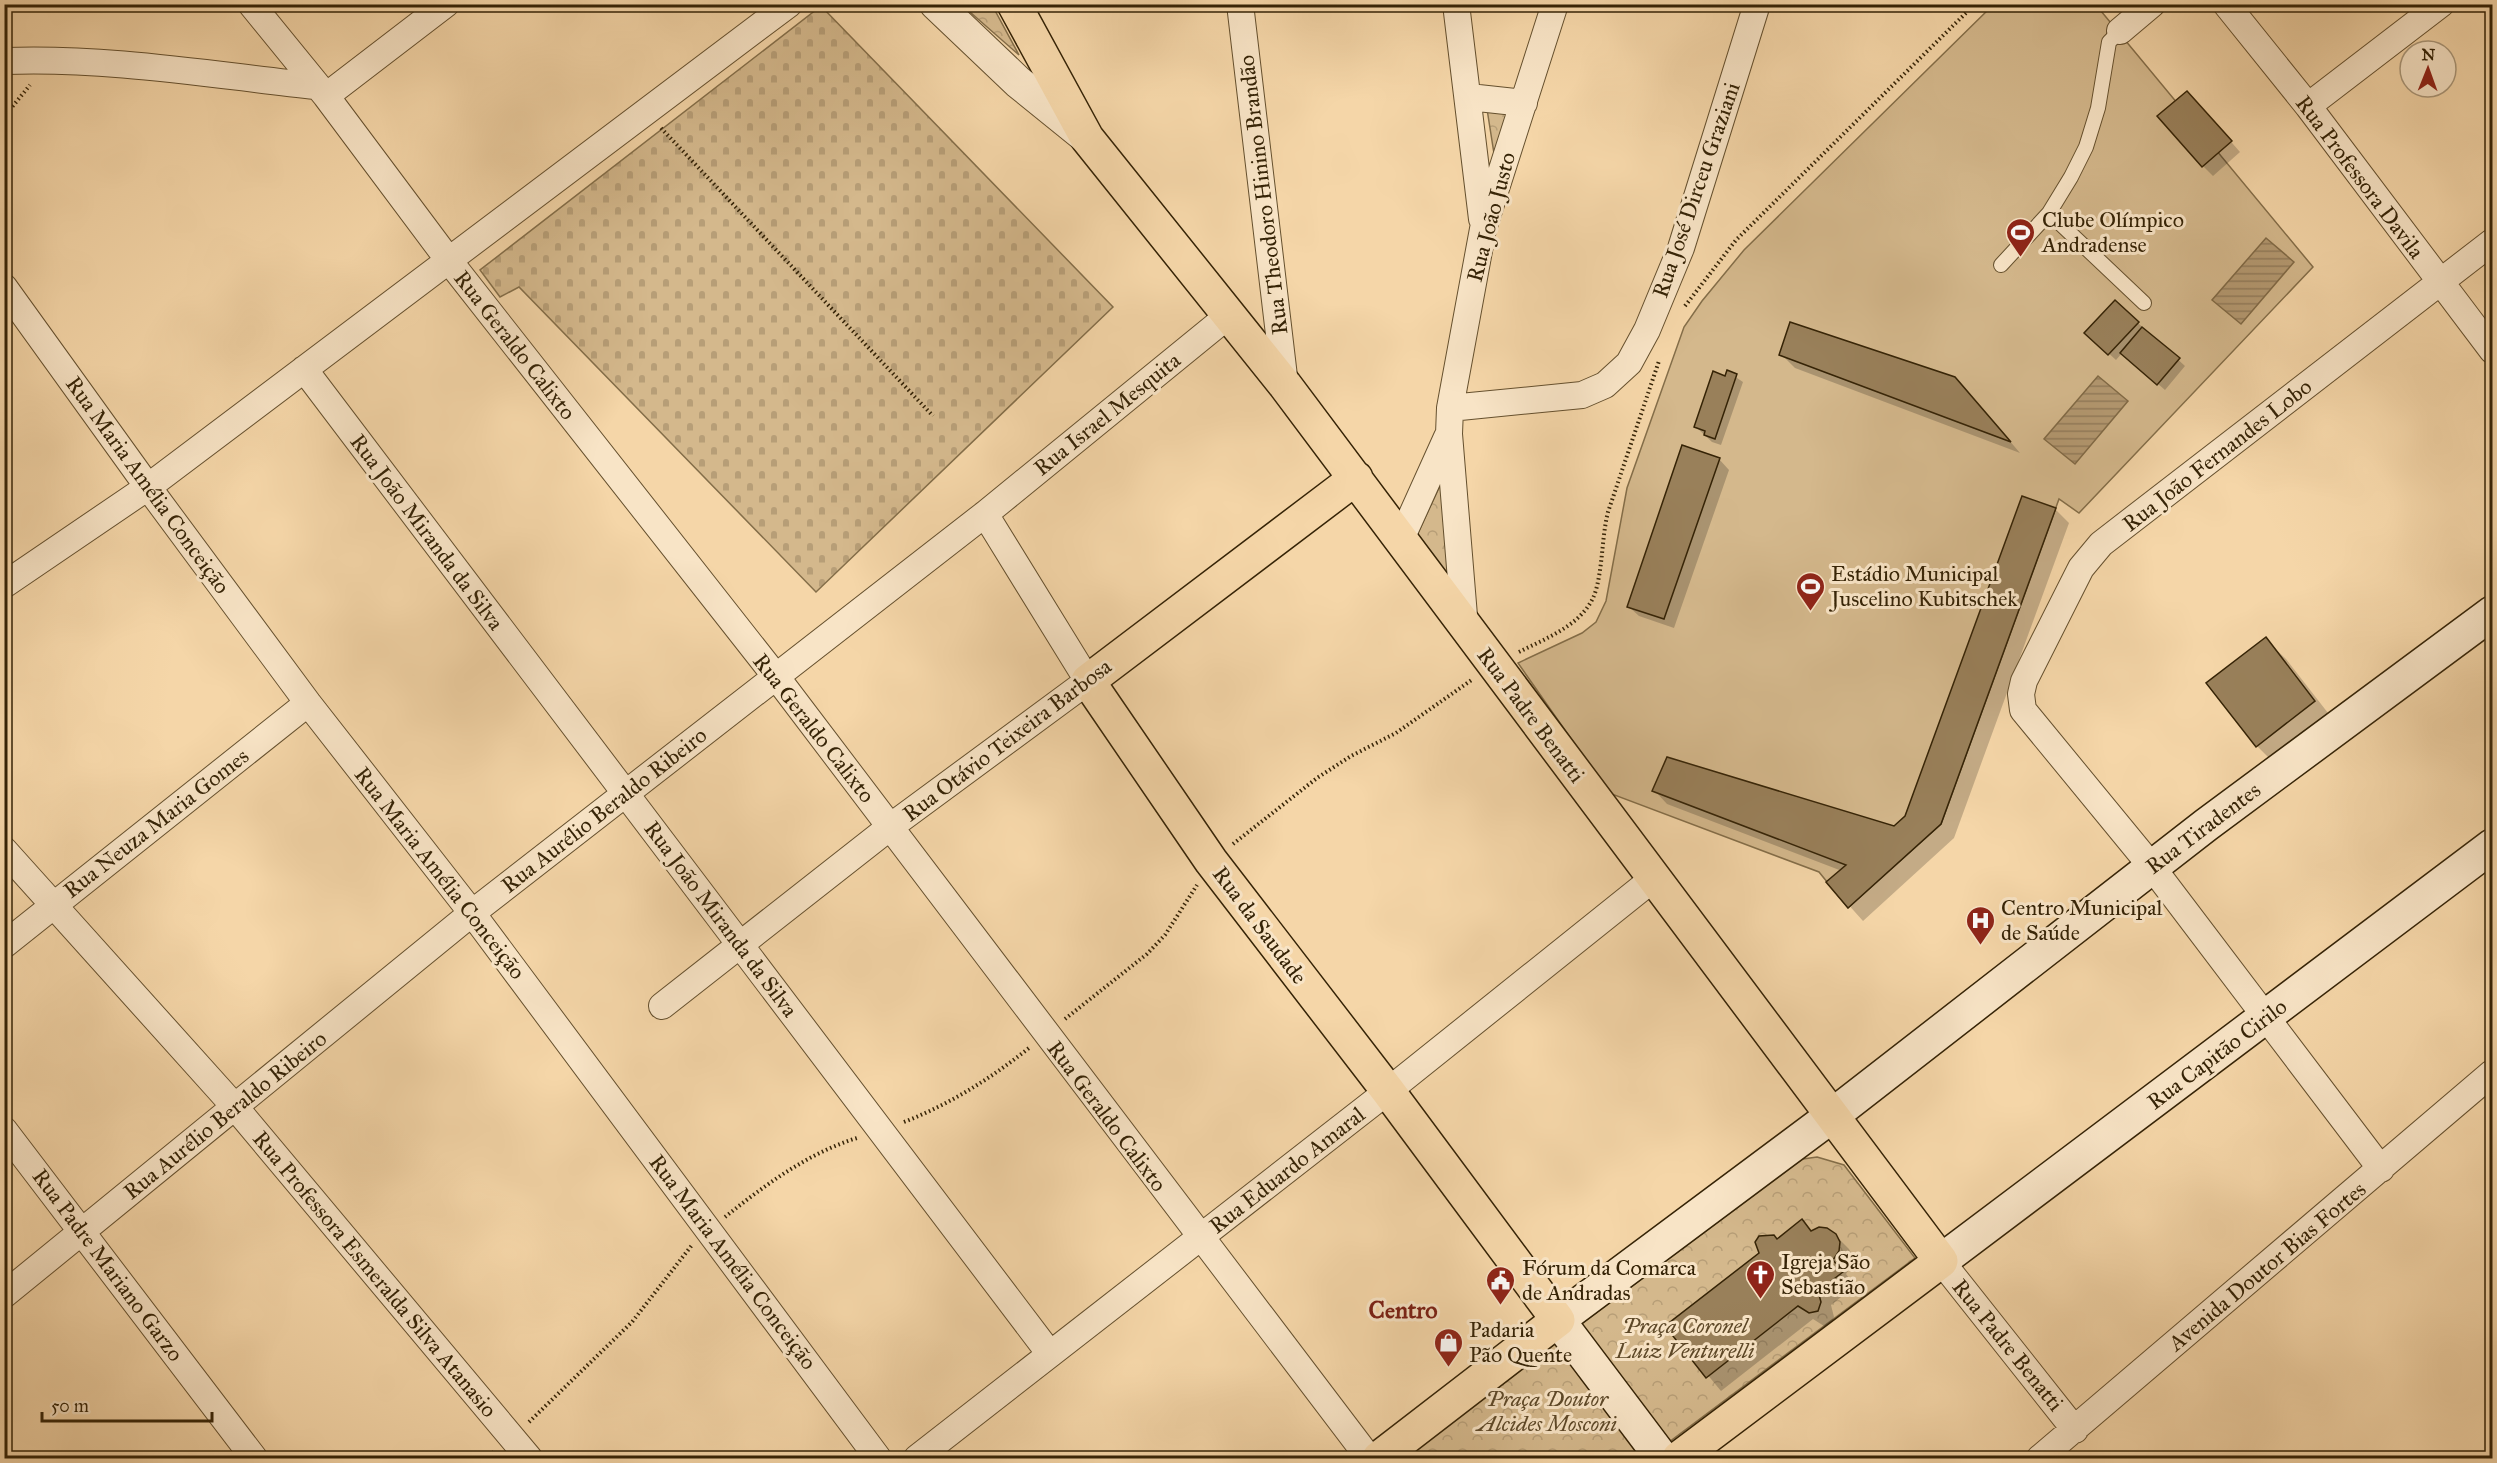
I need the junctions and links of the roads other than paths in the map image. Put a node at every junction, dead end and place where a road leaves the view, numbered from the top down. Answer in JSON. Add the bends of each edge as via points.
{"nodes":[{"id":1,"x":251,"y":4,"type":"edge"},
{"id":2,"x":446,"y":4,"type":"edge"},
{"id":3,"x":789,"y":4,"type":"edge"},
{"id":4,"x":936,"y":4,"type":"edge"},
{"id":5,"x":1014,"y":4,"type":"edge"},
{"id":6,"x":1033,"y":4,"type":"edge"},
{"id":7,"x":1240,"y":4,"type":"edge"},
{"id":8,"x":1456,"y":4,"type":"edge"},
{"id":9,"x":1555,"y":4,"type":"edge"},
{"id":10,"x":1757,"y":4,"type":"edge"},
{"id":11,"x":2152,"y":4,"type":"edge"},
{"id":12,"x":2226,"y":4,"type":"edge"},
{"id":13,"x":2441,"y":4,"type":"edge"},
{"id":14,"x":2120,"y":31,"type":"joint"},
{"id":15,"x":1038,"y":51,"type":"junction"},
{"id":16,"x":4,"y":60,"type":"edge"},
{"id":17,"x":321,"y":91,"type":"junction"},
{"id":18,"x":1037,"y":96,"type":"junction"},
{"id":19,"x":1469,"y":97,"type":"junction"},
{"id":20,"x":1524,"y":103,"type":"junction"},
{"id":21,"x":2308,"y":106,"type":"junction"},
{"id":22,"x":1087,"y":138,"type":"junction"},
{"id":23,"x":2049,"y":213,"type":"junction"},
{"id":24,"x":1483,"y":229,"type":"junction"},
{"id":25,"x":2493,"y":242,"type":"edge"},
{"id":26,"x":450,"y":261,"type":"junction"},
{"id":27,"x":2001,"y":265,"type":"dead end"},
{"id":28,"x":2439,"y":283,"type":"junction"},
{"id":29,"x":4,"y":287,"type":"edge"},
{"id":30,"x":2144,"y":303,"type":"dead end"},
{"id":31,"x":1230,"y":315,"type":"junction"},
{"id":32,"x":2493,"y":350,"type":"edge"},
{"id":33,"x":304,"y":369,"type":"junction"},
{"id":34,"x":1285,"y":384,"type":"junction"},
{"id":35,"x":1450,"y":408,"type":"junction"},
{"id":36,"x":1449,"y":434,"type":"junction"},
{"id":37,"x":1356,"y":478,"type":"junction"},
{"id":38,"x":148,"y":487,"type":"junction"},
{"id":39,"x":985,"y":514,"type":"junction"},
{"id":40,"x":1401,"y":539,"type":"junction"},
{"id":41,"x":4,"y":585,"type":"edge"},
{"id":42,"x":2493,"y":613,"type":"edge"},
{"id":43,"x":1465,"y":629,"type":"junction"},
{"id":44,"x":775,"y":676,"type":"junction"},
{"id":45,"x":1088,"y":681,"type":"junction"},
{"id":46,"x":308,"y":703,"type":"junction"},
{"id":47,"x":626,"y":794,"type":"junction"},
{"id":48,"x":890,"y":827,"type":"junction"},
{"id":49,"x":2493,"y":846,"type":"edge"},
{"id":50,"x":4,"y":850,"type":"edge"},
{"id":51,"x":2152,"y":867,"type":"junction"},
{"id":52,"x":1654,"y":878,"type":"junction"},
{"id":53,"x":53,"y":906,"type":"junction"},
{"id":54,"x":472,"y":913,"type":"junction"},
{"id":55,"x":740,"y":944,"type":"junction"},
{"id":56,"x":4,"y":945,"type":"edge"},
{"id":57,"x":662,"y":1006,"type":"dead end"},
{"id":58,"x":2266,"y":1017,"type":"junction"},
{"id":59,"x":2493,"y":1073,"type":"edge"},
{"id":60,"x":1388,"y":1091,"type":"junction"},
{"id":61,"x":235,"y":1107,"type":"junction"},
{"id":62,"x":1833,"y":1115,"type":"junction"},
{"id":63,"x":4,"y":1130,"type":"edge"},
{"id":64,"x":2381,"y":1169,"type":"junction"},
{"id":65,"x":84,"y":1231,"type":"junction"},
{"id":66,"x":1199,"y":1238,"type":"junction"},
{"id":67,"x":1941,"y":1261,"type":"junction"},
{"id":68,"x":4,"y":1295,"type":"edge"},
{"id":69,"x":1558,"y":1320,"type":"junction"},
{"id":70,"x":1050,"y":1354,"type":"junction"},
{"id":71,"x":2075,"y":1430,"type":"junction"},
{"id":72,"x":254,"y":1458,"type":"edge"},
{"id":73,"x":529,"y":1458,"type":"edge"},
{"id":74,"x":878,"y":1458,"type":"edge"},
{"id":75,"x":917,"y":1458,"type":"edge"},
{"id":76,"x":1369,"y":1458,"type":"edge"},
{"id":77,"x":1379,"y":1458,"type":"edge"},
{"id":78,"x":1662,"y":1458,"type":"edge"},
{"id":79,"x":1679,"y":1458,"type":"edge"},
{"id":80,"x":2040,"y":1458,"type":"edge"}],
"edges":[{"from":1,"to":17,"type":"street","name":"Rua Geraldo Calixto"},
{"from":2,"to":17,"type":"street"},
{"from":3,"to":26,"type":"street"},
{"from":4,"to":18,"type":"street"},
{"from":5,"to":15,"type":"main road","name":"Rua Padre Benatti"},
{"from":6,"to":15,"type":"street"},
{"from":7,"to":34,"type":"street","name":"Rua Theodoro Hinino Brandão"},
{"from":8,"to":19,"type":"street"},
{"from":9,"to":20,"type":"street","name":"Rua João Justo"},
{"from":10,"to":35,"type":"street","name":"Rua José Dirceu Graziani","via":[[1681,248],[1629,363],[1605,385],[1582,395]]},
{"from":11,"to":14,"type":"street"},
{"from":12,"to":21,"type":"street","name":"Rua Professora Davila"},
{"from":13,"to":21,"type":"street"},
{"from":14,"to":23,"type":"lane","via":[[2109,42],[2098,108],[2086,147]]},
{"from":15,"to":18,"type":"street"},
{"from":15,"to":22,"type":"main road","name":"Rua Padre Benatti"},
{"from":16,"to":17,"type":"street","via":[[47,59]]},
{"from":17,"to":26,"type":"street","name":"Rua Geraldo Calixto"},
{"from":18,"to":22,"type":"street"},
{"from":19,"to":20,"type":"street"},
{"from":19,"to":24,"type":"street"},
{"from":20,"to":24,"type":"street","name":"Rua João Justo"},
{"from":21,"to":28,"type":"street","name":"Rua Professora Davila"},
{"from":22,"to":31,"type":"main road","name":"Rua Padre Benatti"},
{"from":23,"to":27,"type":"lane"},
{"from":23,"to":30,"type":"lane"},
{"from":24,"to":35,"type":"street","name":"Rua João Justo"},
{"from":25,"to":28,"type":"street","name":"Rua João Fernandes Lobo"},
{"from":26,"to":33,"type":"street"},
{"from":26,"to":44,"type":"street","name":"Rua Geraldo Calixto"},
{"from":28,"to":32,"type":"street","name":"Rua Professora Davila"},
{"from":28,"to":51,"type":"street","name":"Rua João Fernandes Lobo","via":[[2089,556],[2024,681],[2023,710]]},
{"from":29,"to":38,"type":"street","name":"Rua Maria Amélia Conceição"},
{"from":31,"to":34,"type":"main road","name":"Rua Padre Benatti"},
{"from":31,"to":39,"type":"street","name":"Rua Israel Mesquita"},
{"from":33,"to":38,"type":"street"},
{"from":33,"to":47,"type":"street","name":"Rua João Miranda da Silva"},
{"from":34,"to":37,"type":"main road","name":"Rua Padre Benatti"},
{"from":35,"to":36,"type":"street","name":"Rua João Justo"},
{"from":36,"to":40,"type":"street"},
{"from":36,"to":43,"type":"street","name":"Rua João Justo"},
{"from":37,"to":40,"type":"main road","name":"Rua Padre Benatti"},
{"from":37,"to":45,"type":"main road","name":"Rua Otávio Teixeira Barbosa"},
{"from":38,"to":41,"type":"street"},
{"from":38,"to":46,"type":"street","name":"Rua Maria Amélia Conceição"},
{"from":39,"to":44,"type":"street","name":"Rua Aurélio Beraldo Ribeiro"},
{"from":39,"to":45,"type":"street","name":"Rua da Saudade"},
{"from":40,"to":43,"type":"main road","name":"Rua Padre Benatti"},
{"from":42,"to":51,"type":"main road","name":"Rua Tiradentes"},
{"from":43,"to":52,"type":"main road","name":"Rua Padre Benatti"},
{"from":44,"to":47,"type":"street","name":"Rua Aurélio Beraldo Ribeiro"},
{"from":44,"to":48,"type":"street","name":"Rua Geraldo Calixto"},
{"from":45,"to":48,"type":"street","name":"Rua Otávio Teixeira Barbosa"},
{"from":45,"to":60,"type":"main road","name":"Rua da Saudade","via":[[1211,861]]},
{"from":46,"to":53,"type":"street","name":"Rua Neuza Maria Gomes"},
{"from":46,"to":54,"type":"street","name":"Rua Maria Amélia Conceição"},
{"from":47,"to":54,"type":"street","name":"Rua Aurélio Beraldo Ribeiro"},
{"from":47,"to":55,"type":"street","name":"Rua João Miranda da Silva"},
{"from":48,"to":55,"type":"street","name":"Rua Otávio Teixeira Barbosa"},
{"from":48,"to":66,"type":"street","name":"Rua Geraldo Calixto"},
{"from":49,"to":58,"type":"main road","name":"Rua Capitão Cirilo"},
{"from":50,"to":53,"type":"street","name":"Rua Professora Esmeralda Silva Atanasio"},
{"from":51,"to":58,"type":"street","name":"Rua João Fernandes Lobo"},
{"from":51,"to":62,"type":"main road","name":"Rua Tiradentes"},
{"from":52,"to":60,"type":"street","name":"Rua Eduardo Amaral"},
{"from":52,"to":62,"type":"main road","name":"Rua Padre Benatti"},
{"from":53,"to":56,"type":"street","name":"Rua Neuza Maria Gomes"},
{"from":53,"to":61,"type":"street","name":"Rua Professora Esmeralda Silva Atanasio"},
{"from":54,"to":61,"type":"street","name":"Rua Aurélio Beraldo Ribeiro"},
{"from":54,"to":74,"type":"street","name":"Rua Maria Amélia Conceição"},
{"from":55,"to":57,"type":"street","name":"Rua Otávio Teixeira Barbosa"},
{"from":55,"to":70,"type":"street","name":"Rua João Miranda da Silva"},
{"from":58,"to":64,"type":"street","name":"Rua João Fernandes Lobo"},
{"from":58,"to":67,"type":"main road","name":"Rua Capitão Cirilo"},
{"from":59,"to":64,"type":"street","name":"Avenida Doutor Bias Fortes"},
{"from":60,"to":66,"type":"street","name":"Rua Eduardo Amaral"},
{"from":60,"to":69,"type":"main road","name":"Rua da Saudade"},
{"from":61,"to":65,"type":"street","name":"Rua Aurélio Beraldo Ribeiro"},
{"from":61,"to":73,"type":"street","name":"Rua Professora Esmeralda Silva Atanasio"},
{"from":62,"to":67,"type":"main road"},
{"from":62,"to":69,"type":"main road"},
{"from":63,"to":65,"type":"street","name":"Rua Padre Mariano Garzo"},
{"from":64,"to":71,"type":"street","name":"Avenida Doutor Bias Fortes"},
{"from":65,"to":68,"type":"street","name":"Rua Aurélio Beraldo Ribeiro"},
{"from":65,"to":72,"type":"street","name":"Rua Padre Mariano Garzo"},
{"from":66,"to":70,"type":"street","name":"Rua Eduardo Amaral"},
{"from":66,"to":76,"type":"street","name":"Rua Geraldo Calixto"},
{"from":67,"to":71,"type":"street","name":"Rua Padre Benatti"},
{"from":67,"to":79,"type":"main road"},
{"from":69,"to":77,"type":"main road"},
{"from":69,"to":78,"type":"main road"},
{"from":70,"to":75,"type":"street","name":"Rua Eduardo Amaral"},
{"from":71,"to":80,"type":"street","name":"Avenida Doutor Bias Fortes"}]}
